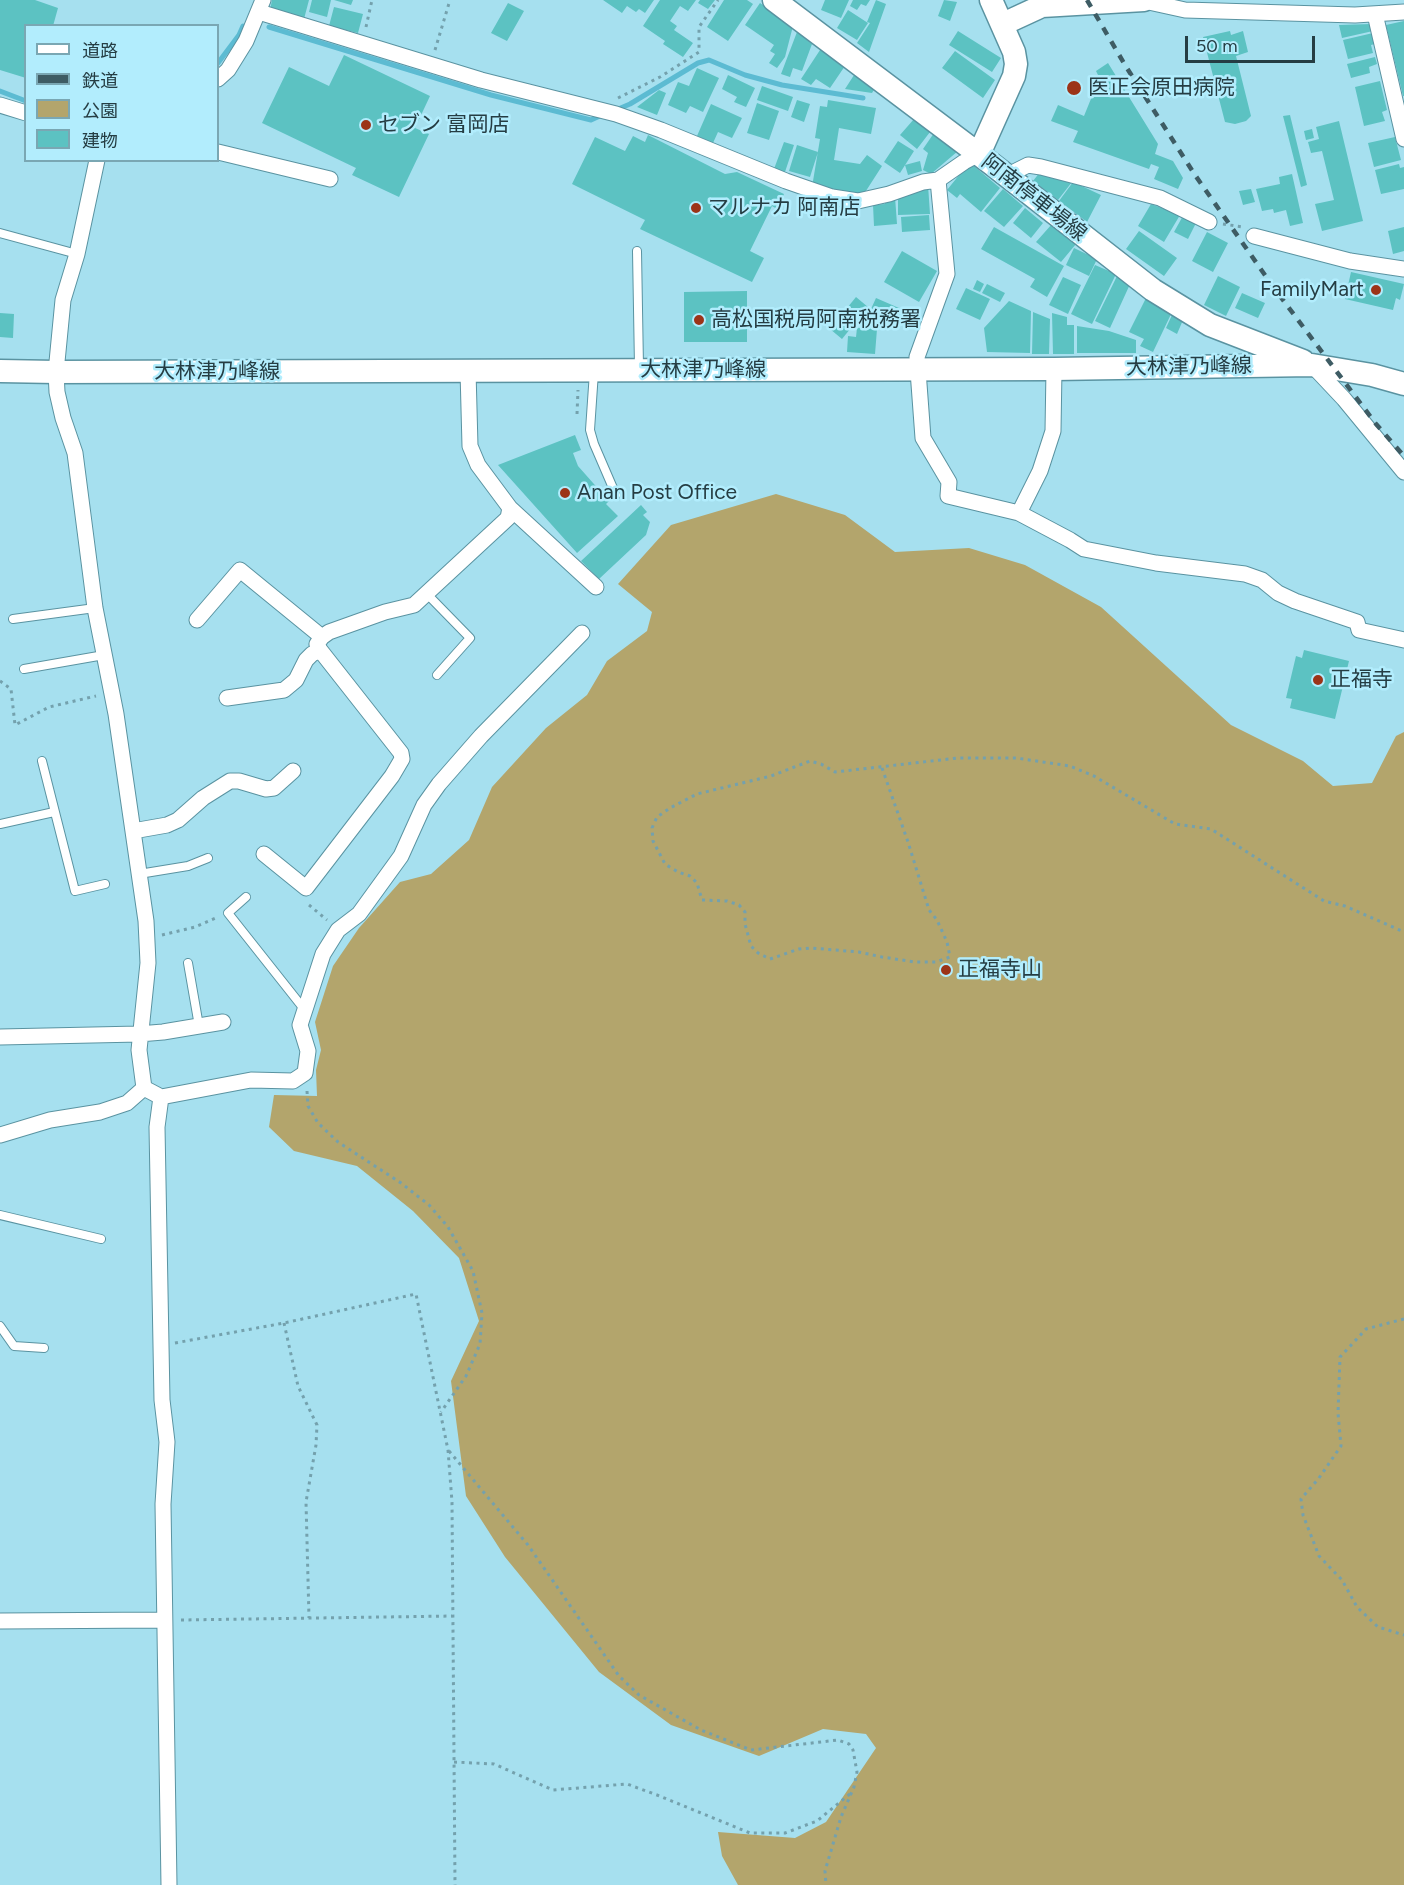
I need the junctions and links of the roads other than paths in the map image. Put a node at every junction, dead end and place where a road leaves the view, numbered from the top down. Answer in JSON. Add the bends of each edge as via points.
{"nodes":[{"id":1,"x":774,"y":0,"type":"edge"},
{"id":2,"x":991,"y":0,"type":"edge"},
{"id":3,"x":1144,"y":1,"type":"edge"},
{"id":4,"x":261,"y":6,"type":"edge"},
{"id":5,"x":1353,"y":8,"type":"edge"},
{"id":6,"x":1404,"y":12,"type":"edge"},
{"id":7,"x":1375,"y":14,"type":"junction"},
{"id":8,"x":1003,"y":24,"type":"junction"},
{"id":9,"x":219,"y":78,"type":"edge"},
{"id":10,"x":0,"y":105,"type":"edge"},
{"id":11,"x":24,"y":112,"type":"edge"},
{"id":12,"x":1404,"y":139,"type":"edge"},
{"id":13,"x":219,"y":152,"type":"edge"},
{"id":14,"x":979,"y":154,"type":"junction"},
{"id":15,"x":97,"y":162,"type":"edge"},
{"id":16,"x":1010,"y":178,"type":"junction"},
{"id":17,"x":330,"y":179,"type":"dead end"},
{"id":18,"x":938,"y":180,"type":"junction"},
{"id":19,"x":1209,"y":222,"type":"road end"},
{"id":20,"x":0,"y":233,"type":"edge"},
{"id":21,"x":1254,"y":236,"type":"road end"},
{"id":22,"x":637,"y":251,"type":"dead end"},
{"id":23,"x":77,"y":254,"type":"junction"},
{"id":24,"x":1404,"y":269,"type":"edge"},
{"id":25,"x":1312,"y":365,"type":"junction"},
{"id":26,"x":918,"y":369,"type":"junction"},
{"id":27,"x":1054,"y":369,"type":"junction"},
{"id":28,"x":639,"y":370,"type":"junction"},
{"id":29,"x":0,"y":371,"type":"edge"},
{"id":30,"x":468,"y":371,"type":"junction"},
{"id":31,"x":594,"y":371,"type":"junction"},
{"id":32,"x":56,"y":372,"type":"junction"},
{"id":33,"x":1404,"y":384,"type":"edge"},
{"id":34,"x":1404,"y":471,"type":"edge"},
{"id":35,"x":615,"y":495,"type":"dead end"},
{"id":36,"x":510,"y":508,"type":"junction"},
{"id":37,"x":1019,"y":513,"type":"junction"},
{"id":38,"x":596,"y":587,"type":"dead end"},
{"id":39,"x":427,"y":594,"type":"junction"},
{"id":40,"x":95,"y":608,"type":"junction"},
{"id":41,"x":13,"y":619,"type":"dead end"},
{"id":42,"x":197,"y":620,"type":"dead end"},
{"id":43,"x":582,"y":633,"type":"dead end"},
{"id":44,"x":1404,"y":640,"type":"edge"},
{"id":45,"x":321,"y":643,"type":"junction"},
{"id":46,"x":104,"y":655,"type":"junction"},
{"id":47,"x":24,"y":669,"type":"dead end"},
{"id":48,"x":437,"y":675,"type":"dead end"},
{"id":49,"x":226,"y":698,"type":"dead end"},
{"id":50,"x":42,"y":761,"type":"dead end"},
{"id":51,"x":293,"y":771,"type":"dead end"},
{"id":52,"x":54,"y":812,"type":"junction"},
{"id":53,"x":0,"y":824,"type":"edge"},
{"id":54,"x":133,"y":831,"type":"junction"},
{"id":55,"x":264,"y":854,"type":"dead end"},
{"id":56,"x":208,"y":858,"type":"dead end"},
{"id":57,"x":139,"y":874,"type":"junction"},
{"id":58,"x":105,"y":884,"type":"dead end"},
{"id":59,"x":246,"y":897,"type":"dead end"},
{"id":60,"x":188,"y":963,"type":"dead end"},
{"id":61,"x":304,"y":1009,"type":"junction"},
{"id":62,"x":223,"y":1022,"type":"dead end"},
{"id":63,"x":199,"y":1026,"type":"junction"},
{"id":64,"x":139,"y":1034,"type":"junction"},
{"id":65,"x":0,"y":1037,"type":"edge"},
{"id":66,"x":144,"y":1088,"type":"junction"},
{"id":67,"x":161,"y":1097,"type":"junction"},
{"id":68,"x":0,"y":1135,"type":"edge"},
{"id":69,"x":0,"y":1215,"type":"edge"},
{"id":70,"x":101,"y":1239,"type":"dead end"},
{"id":71,"x":0,"y":1326,"type":"edge"},
{"id":72,"x":44,"y":1348,"type":"dead end"},
{"id":73,"x":164,"y":1620,"type":"junction"},
{"id":74,"x":0,"y":1621,"type":"edge"},
{"id":75,"x":169,"y":1885,"type":"edge"}],
"edges":[{"from":1,"to":14,"type":"main road","name":"阿南停車場線"},
{"from":2,"to":8,"type":"main road"},
{"from":3,"to":5,"type":"street","via":[[1185,10]]},
{"from":3,"to":8,"type":"main road","via":[[1042,6]]},
{"from":4,"to":9,"type":"street","via":[[246,41]]},
{"from":4,"to":18,"type":"street","via":[[362,45],[661,130],[832,197],[858,201]]},
{"from":5,"to":7,"type":"street"},
{"from":6,"to":7,"type":"street"},
{"from":7,"to":12,"type":"street"},
{"from":8,"to":14,"type":"main road","via":[[1014,52],[1015,70]]},
{"from":10,"to":11,"type":"street"},
{"from":13,"to":17,"type":"street"},
{"from":14,"to":16,"type":"main road","name":"阿南停車場線"},
{"from":14,"to":18,"type":"street"},
{"from":15,"to":23,"type":"street"},
{"from":16,"to":19,"type":"street","via":[[1028,165],[1041,167],[1160,198]]},
{"from":16,"to":25,"type":"main road","name":"阿南停車場線","via":[[1152,290],[1210,325]]},
{"from":18,"to":26,"type":"street","via":[[947,274],[916,357]]},
{"from":20,"to":23,"type":"lane"},
{"from":21,"to":24,"type":"street","via":[[1350,261]]},
{"from":22,"to":28,"type":"lane"},
{"from":23,"to":32,"type":"street","via":[[63,300]]},
{"from":25,"to":27,"type":"main road","name":"大林津乃峰線"},
{"from":25,"to":33,"type":"main road","name":"大林津乃峰線"},
{"from":25,"to":34,"type":"street"},
{"from":26,"to":27,"type":"main road","name":"大林津乃峰線"},
{"from":26,"to":28,"type":"main road","name":"大林津乃峰線"},
{"from":26,"to":37,"type":"street","via":[[923,438],[949,482],[948,496]]},
{"from":27,"to":37,"type":"street","via":[[1053,431],[1040,471]]},
{"from":28,"to":31,"type":"main road","name":"大林津乃峰線"},
{"from":29,"to":32,"type":"main road","name":"大林津乃峰線"},
{"from":30,"to":31,"type":"main road","name":"大林津乃峰線"},
{"from":30,"to":32,"type":"main road","name":"大林津乃峰線"},
{"from":30,"to":36,"type":"street","via":[[470,446],[478,465]]},
{"from":31,"to":35,"type":"lane","via":[[590,430]]},
{"from":32,"to":40,"type":"street","via":[[63,418],[75,453]]},
{"from":36,"to":38,"type":"street"},
{"from":36,"to":39,"type":"street","via":[[508,518]]},
{"from":37,"to":44,"type":"street","via":[[1084,549],[1245,574],[1295,601],[1357,622],[1359,630]]},
{"from":39,"to":45,"type":"street","via":[[408,608],[329,632]]},
{"from":39,"to":48,"type":"lane","via":[[470,638]]},
{"from":40,"to":41,"type":"lane"},
{"from":40,"to":46,"type":"street"},
{"from":42,"to":45,"type":"street","via":[[240,570]]},
{"from":43,"to":61,"type":"street","via":[[439,784],[424,805],[395,865],[359,914],[338,930],[323,954]]},
{"from":45,"to":49,"type":"street","via":[[296,680],[284,690]]},
{"from":45,"to":55,"type":"street","via":[[402,759],[306,888]]},
{"from":46,"to":47,"type":"lane"},
{"from":46,"to":54,"type":"street"},
{"from":50,"to":52,"type":"lane"},
{"from":51,"to":54,"type":"street","via":[[274,788],[230,781],[177,820]]},
{"from":52,"to":53,"type":"lane"},
{"from":52,"to":58,"type":"lane","via":[[75,891]]},
{"from":54,"to":57,"type":"street"},
{"from":56,"to":57,"type":"lane","via":[[188,866]]},
{"from":57,"to":64,"type":"street","via":[[148,963]]},
{"from":59,"to":61,"type":"lane","via":[[228,913]]},
{"from":60,"to":63,"type":"lane"},
{"from":61,"to":67,"type":"street","via":[[300,1024],[308,1051],[305,1073],[293,1081],[251,1080]]},
{"from":62,"to":63,"type":"street"},
{"from":63,"to":64,"type":"street"},
{"from":64,"to":65,"type":"street"},
{"from":64,"to":66,"type":"street"},
{"from":66,"to":67,"type":"street"},
{"from":66,"to":68,"type":"street","via":[[127,1103],[100,1112],[50,1120]]},
{"from":67,"to":73,"type":"street","via":[[157,1128],[162,1400],[167,1442]]},
{"from":69,"to":70,"type":"lane"},
{"from":71,"to":72,"type":"lane","via":[[14,1346]]},
{"from":73,"to":74,"type":"street"},
{"from":73,"to":75,"type":"street"}]}
